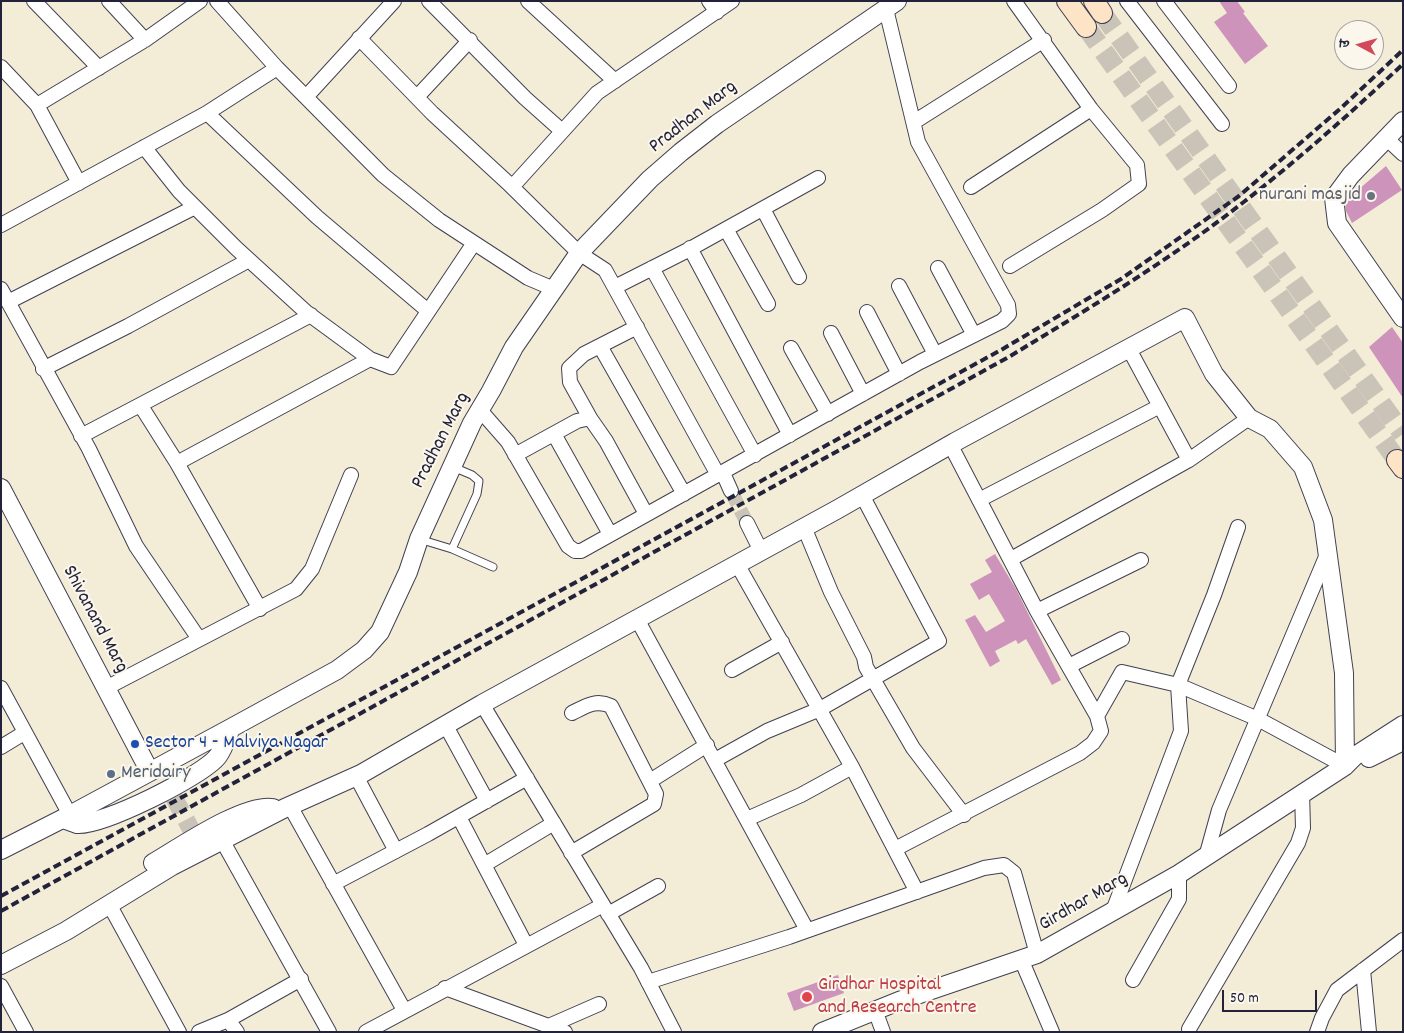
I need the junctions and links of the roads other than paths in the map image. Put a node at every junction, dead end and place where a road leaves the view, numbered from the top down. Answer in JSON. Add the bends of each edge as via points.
{"nodes":[{"id":1,"x":34,"y":1,"type":"edge"},
{"id":2,"x":109,"y":1,"type":"edge"},
{"id":3,"x":200,"y":1,"type":"edge"},
{"id":4,"x":217,"y":1,"type":"edge"},
{"id":5,"x":394,"y":1,"type":"edge"},
{"id":6,"x":429,"y":1,"type":"edge"},
{"id":7,"x":528,"y":1,"type":"edge"},
{"id":8,"x":732,"y":1,"type":"edge"},
{"id":9,"x":1014,"y":1,"type":"edge"},
{"id":10,"x":1067,"y":1,"type":"edge"},
{"id":11,"x":1127,"y":1,"type":"edge"},
{"id":12,"x":1164,"y":1,"type":"edge"},
{"id":13,"x":892,"y":5,"type":"edge"},
{"id":14,"x":713,"y":6,"type":"edge"},
{"id":15,"x":1086,"y":27,"type":"tunnel mouth"},
{"id":16,"x":359,"y":38,"type":"junction"},
{"id":17,"x":145,"y":40,"type":"junction"},
{"id":18,"x":470,"y":40,"type":"junction"},
{"id":19,"x":1044,"y":40,"type":"junction"},
{"id":20,"x":1,"y":67,"type":"edge"},
{"id":21,"x":100,"y":68,"type":"junction"},
{"id":22,"x":277,"y":68,"type":"junction"},
{"id":23,"x":615,"y":81,"type":"junction"},
{"id":24,"x":1229,"y":86,"type":"dead end"},
{"id":25,"x":306,"y":97,"type":"junction"},
{"id":26,"x":417,"y":97,"type":"junction"},
{"id":27,"x":37,"y":105,"type":"junction"},
{"id":28,"x":1091,"y":109,"type":"junction"},
{"id":29,"x":207,"y":113,"type":"junction"},
{"id":30,"x":1403,"y":121,"type":"edge"},
{"id":31,"x":914,"y":122,"type":"junction"},
{"id":32,"x":1222,"y":124,"type":"dead end"},
{"id":33,"x":562,"y":131,"type":"junction"},
{"id":34,"x":1387,"y":139,"type":"junction"},
{"id":35,"x":144,"y":147,"type":"junction"},
{"id":36,"x":1403,"y":154,"type":"edge"},
{"id":37,"x":818,"y":178,"type":"dead end"},
{"id":38,"x":79,"y":183,"type":"junction"},
{"id":39,"x":512,"y":187,"type":"junction"},
{"id":40,"x":970,"y":187,"type":"dead end"},
{"id":41,"x":195,"y":208,"type":"junction"},
{"id":42,"x":763,"y":209,"type":"junction"},
{"id":43,"x":1,"y":225,"type":"edge"},
{"id":44,"x":726,"y":229,"type":"junction"},
{"id":45,"x":474,"y":243,"type":"junction"},
{"id":46,"x":690,"y":248,"type":"junction"},
{"id":47,"x":579,"y":253,"type":"junction"},
{"id":48,"x":249,"y":260,"type":"junction"},
{"id":49,"x":1010,"y":266,"type":"dead end"},
{"id":50,"x":652,"y":268,"type":"junction"},
{"id":51,"x":938,"y":268,"type":"dead end"},
{"id":52,"x":799,"y":277,"type":"dead end"},
{"id":53,"x":615,"y":286,"type":"junction"},
{"id":54,"x":899,"y":286,"type":"dead end"},
{"id":55,"x":554,"y":289,"type":"junction"},
{"id":56,"x":4,"y":296,"type":"edge"},
{"id":57,"x":768,"y":304,"type":"dead end"},
{"id":58,"x":428,"y":310,"type":"junction"},
{"id":59,"x":867,"y":312,"type":"dead end"},
{"id":60,"x":311,"y":316,"type":"junction"},
{"id":61,"x":1403,"y":318,"type":"edge"},
{"id":62,"x":637,"y":327,"type":"junction"},
{"id":63,"x":831,"y":332,"type":"dead end"},
{"id":64,"x":974,"y":335,"type":"junction"},
{"id":65,"x":600,"y":346,"type":"junction"},
{"id":66,"x":791,"y":348,"type":"dead end"},
{"id":67,"x":1129,"y":349,"type":"junction"},
{"id":68,"x":936,"y":354,"type":"junction"},
{"id":69,"x":370,"y":359,"type":"junction"},
{"id":70,"x":43,"y":369,"type":"junction"},
{"id":71,"x":899,"y":374,"type":"junction"},
{"id":72,"x":863,"y":394,"type":"junction"},
{"id":73,"x":141,"y":406,"type":"junction"},
{"id":74,"x":1160,"y":406,"type":"junction"},
{"id":75,"x":480,"y":410,"type":"junction"},
{"id":76,"x":828,"y":414,"type":"junction"},
{"id":77,"x":590,"y":418,"type":"junction"},
{"id":78,"x":1249,"y":418,"type":"junction"},
{"id":79,"x":554,"y":434,"type":"junction"},
{"id":80,"x":790,"y":435,"type":"junction"},
{"id":81,"x":81,"y":436,"type":"junction"},
{"id":82,"x":950,"y":444,"type":"junction"},
{"id":83,"x":515,"y":455,"type":"junction"},
{"id":84,"x":755,"y":455,"type":"junction"},
{"id":85,"x":1189,"y":460,"type":"junction"},
{"id":86,"x":177,"y":463,"type":"junction"},
{"id":87,"x":450,"y":466,"type":"junction"},
{"id":88,"x":720,"y":474,"type":"junction"},
{"id":89,"x":351,"y":475,"type":"dead end"},
{"id":90,"x":1,"y":488,"type":"edge"},
{"id":91,"x":731,"y":491,"type":"tunnel mouth"},
{"id":92,"x":684,"y":494,"type":"junction"},
{"id":93,"x":862,"y":495,"type":"junction"},
{"id":94,"x":979,"y":500,"type":"junction"},
{"id":95,"x":646,"y":514,"type":"junction"},
{"id":96,"x":747,"y":523,"type":"tunnel mouth"},
{"id":97,"x":804,"y":527,"type":"junction"},
{"id":98,"x":1238,"y":527,"type":"dead end"},
{"id":99,"x":610,"y":534,"type":"junction"},
{"id":100,"x":419,"y":539,"type":"junction"},
{"id":101,"x":452,"y":549,"type":"junction"},
{"id":102,"x":761,"y":551,"type":"junction"},
{"id":103,"x":1328,"y":552,"type":"junction"},
{"id":104,"x":1011,"y":559,"type":"junction"},
{"id":105,"x":1141,"y":560,"type":"dead end"},
{"id":106,"x":737,"y":564,"type":"junction"},
{"id":107,"x":493,"y":567,"type":"dead end"},
{"id":108,"x":260,"y":609,"type":"junction"},
{"id":109,"x":1037,"y":611,"type":"junction"},
{"id":110,"x":637,"y":619,"type":"junction"},
{"id":111,"x":199,"y":639,"type":"junction"},
{"id":112,"x":1122,"y":639,"type":"dead end"},
{"id":113,"x":782,"y":642,"type":"junction"},
{"id":114,"x":1068,"y":666,"type":"junction"},
{"id":115,"x":732,"y":670,"type":"dead end"},
{"id":116,"x":874,"y":678,"type":"junction"},
{"id":117,"x":1178,"y":685,"type":"junction"},
{"id":118,"x":1,"y":688,"type":"edge"},
{"id":119,"x":106,"y":688,"type":"junction"},
{"id":120,"x":482,"y":704,"type":"junction"},
{"id":121,"x":820,"y":709,"type":"junction"},
{"id":122,"x":572,"y":713,"type":"dead end"},
{"id":123,"x":1097,"y":716,"type":"junction"},
{"id":124,"x":1258,"y":719,"type":"junction"},
{"id":125,"x":1403,"y":725,"type":"edge"},
{"id":126,"x":446,"y":726,"type":"junction"},
{"id":127,"x":231,"y":728,"type":"junction"},
{"id":128,"x":24,"y":733,"type":"junction"},
{"id":129,"x":1403,"y":741,"type":"edge"},
{"id":130,"x":707,"y":745,"type":"junction"},
{"id":131,"x":1,"y":747,"type":"edge"},
{"id":132,"x":715,"y":760,"type":"junction"},
{"id":133,"x":1345,"y":766,"type":"junction"},
{"id":134,"x":852,"y":767,"type":"junction"},
{"id":135,"x":150,"y":772,"type":"junction"},
{"id":136,"x":356,"y":776,"type":"junction"},
{"id":137,"x":527,"y":778,"type":"junction"},
{"id":138,"x":650,"y":781,"type":"junction"},
{"id":139,"x":1302,"y":792,"type":"junction"},
{"id":140,"x":487,"y":801,"type":"junction"},
{"id":141,"x":284,"y":809,"type":"junction"},
{"id":142,"x":964,"y":815,"type":"junction"},
{"id":143,"x":459,"y":816,"type":"junction"},
{"id":144,"x":67,"y":817,"type":"junction"},
{"id":145,"x":747,"y":819,"type":"junction"},
{"id":146,"x":554,"y":823,"type":"junction"},
{"id":147,"x":222,"y":840,"type":"junction"},
{"id":148,"x":896,"y":849,"type":"junction"},
{"id":149,"x":1,"y":850,"type":"edge"},
{"id":150,"x":396,"y":851,"type":"junction"},
{"id":151,"x":572,"y":853,"type":"junction"},
{"id":152,"x":1206,"y":857,"type":"junction"},
{"id":153,"x":484,"y":864,"type":"junction"},
{"id":154,"x":1178,"y":874,"type":"junction"},
{"id":155,"x":333,"y":884,"type":"junction"},
{"id":156,"x":658,"y":886,"type":"dead end"},
{"id":157,"x":917,"y":892,"type":"junction"},
{"id":158,"x":109,"y":904,"type":"junction"},
{"id":159,"x":605,"y":909,"type":"junction"},
{"id":160,"x":1113,"y":911,"type":"junction"},
{"id":161,"x":807,"y":930,"type":"junction"},
{"id":162,"x":1403,"y":940,"type":"edge"},
{"id":163,"x":526,"y":945,"type":"junction"},
{"id":164,"x":1037,"y":954,"type":"junction"},
{"id":165,"x":1021,"y":959,"type":"junction"},
{"id":166,"x":1,"y":965,"type":"edge"},
{"id":167,"x":1363,"y":970,"type":"junction"},
{"id":168,"x":301,"y":979,"type":"junction"},
{"id":169,"x":1133,"y":980,"type":"dead end"},
{"id":170,"x":648,"y":982,"type":"junction"},
{"id":171,"x":1,"y":986,"type":"edge"},
{"id":172,"x":445,"y":988,"type":"junction"},
{"id":173,"x":599,"y":1004,"type":"dead end"},
{"id":174,"x":404,"y":1010,"type":"junction"},
{"id":175,"x":875,"y":1010,"type":"junction"},
{"id":176,"x":228,"y":1020,"type":"junction"},
{"id":177,"x":551,"y":1025,"type":"junction"},
{"id":178,"x":1189,"y":1030,"type":"dead end"},
{"id":179,"x":671,"y":1031,"type":"edge"},
{"id":180,"x":26,"y":1032,"type":"edge"},
{"id":181,"x":179,"y":1032,"type":"edge"},
{"id":182,"x":199,"y":1032,"type":"edge"},
{"id":183,"x":237,"y":1032,"type":"edge"},
{"id":184,"x":329,"y":1032,"type":"edge"},
{"id":185,"x":366,"y":1032,"type":"edge"},
{"id":186,"x":565,"y":1032,"type":"edge"},
{"id":187,"x":822,"y":1032,"type":"edge"},
{"id":188,"x":883,"y":1032,"type":"edge"},
{"id":189,"x":1052,"y":1032,"type":"edge"},
{"id":190,"x":1317,"y":1032,"type":"edge"},
{"id":191,"x":1369,"y":1032,"type":"edge"}],
"edges":[{"from":1,"to":21,"type":"street"},
{"from":2,"to":17,"type":"street"},
{"from":3,"to":17,"type":"street"},
{"from":4,"to":22,"type":"street"},
{"from":5,"to":16,"type":"street"},
{"from":6,"to":18,"type":"street"},
{"from":7,"to":23,"type":"street"},
{"from":8,"to":14,"type":"street"},
{"from":9,"to":19,"type":"street"},
{"from":10,"to":15,"type":"main road"},
{"from":11,"to":32,"type":"street"},
{"from":12,"to":24,"type":"street"},
{"from":13,"to":31,"type":"street"},
{"from":13,"to":47,"type":"street","name":"Pradhan Marg","via":[[681,152]]},
{"from":14,"to":23,"type":"street"},
{"from":16,"to":25,"type":"street"},
{"from":16,"to":26,"type":"street"},
{"from":17,"to":21,"type":"street"},
{"from":18,"to":26,"type":"street"},
{"from":18,"to":33,"type":"street"},
{"from":19,"to":28,"type":"street"},
{"from":19,"to":31,"type":"street"},
{"from":20,"to":27,"type":"street"},
{"from":21,"to":27,"type":"street"},
{"from":22,"to":25,"type":"street"},
{"from":22,"to":29,"type":"street"},
{"from":23,"to":33,"type":"street","via":[[597,93]]},
{"from":25,"to":45,"type":"street","via":[[383,175],[439,220]]},
{"from":26,"to":39,"type":"street"},
{"from":27,"to":38,"type":"street"},
{"from":28,"to":40,"type":"street"},
{"from":28,"to":49,"type":"street","via":[[1137,166],[1139,184]]},
{"from":29,"to":35,"type":"street"},
{"from":29,"to":58,"type":"street","via":[[317,217]]},
{"from":30,"to":34,"type":"street"},
{"from":31,"to":64,"type":"street","via":[[918,142],[1008,305],[1009,314],[1002,321]]},
{"from":33,"to":39,"type":"street"},
{"from":34,"to":36,"type":"street"},
{"from":34,"to":61,"type":"street","via":[[1351,175],[1334,198],[1336,223]]},
{"from":35,"to":38,"type":"street"},
{"from":35,"to":41,"type":"street"},
{"from":37,"to":42,"type":"street"},
{"from":38,"to":43,"type":"street"},
{"from":39,"to":47,"type":"street"},
{"from":41,"to":48,"type":"street"},
{"from":41,"to":56,"type":"street"},
{"from":42,"to":44,"type":"street"},
{"from":42,"to":52,"type":"street"},
{"from":44,"to":46,"type":"street"},
{"from":44,"to":57,"type":"street"},
{"from":45,"to":55,"type":"street","via":[[528,278]]},
{"from":45,"to":58,"type":"street"},
{"from":46,"to":50,"type":"street"},
{"from":46,"to":80,"type":"street"},
{"from":47,"to":53,"type":"street","via":[[605,270]]},
{"from":47,"to":55,"type":"street","name":"Pradhan Marg"},
{"from":48,"to":60,"type":"street"},
{"from":48,"to":70,"type":"street"},
{"from":50,"to":53,"type":"street"},
{"from":50,"to":84,"type":"street"},
{"from":51,"to":64,"type":"street"},
{"from":53,"to":62,"type":"street"},
{"from":54,"to":68,"type":"street"},
{"from":55,"to":75,"type":"street","name":"Pradhan Marg","via":[[514,347]]},
{"from":56,"to":70,"type":"street"},
{"from":58,"to":69,"type":"street","via":[[391,367]]},
{"from":59,"to":71,"type":"street"},
{"from":60,"to":69,"type":"street"},
{"from":60,"to":73,"type":"street"},
{"from":62,"to":65,"type":"street"},
{"from":62,"to":88,"type":"street"},
{"from":63,"to":72,"type":"street"},
{"from":64,"to":68,"type":"street"},
{"from":65,"to":77,"type":"street","via":[[568,368],[570,382]]},
{"from":65,"to":92,"type":"street"},
{"from":66,"to":76,"type":"street"},
{"from":67,"to":74,"type":"street"},
{"from":67,"to":78,"type":"street","via":[[1185,318],[1214,374]]},
{"from":67,"to":82,"type":"street"},
{"from":68,"to":71,"type":"street"},
{"from":69,"to":86,"type":"street"},
{"from":70,"to":81,"type":"street"},
{"from":71,"to":72,"type":"street"},
{"from":72,"to":76,"type":"street"},
{"from":73,"to":81,"type":"street"},
{"from":73,"to":86,"type":"street"},
{"from":74,"to":85,"type":"street"},
{"from":74,"to":94,"type":"street"},
{"from":75,"to":83,"type":"street"},
{"from":75,"to":87,"type":"street","name":"Pradhan Marg"},
{"from":76,"to":80,"type":"street"},
{"from":77,"to":79,"type":"street","via":[[577,421]]},
{"from":77,"to":95,"type":"street","via":[[606,440]]},
{"from":78,"to":85,"type":"street"},
{"from":78,"to":103,"type":"street","via":[[1270,430],[1304,467],[1323,520]]},
{"from":79,"to":83,"type":"street"},
{"from":79,"to":99,"type":"street"},
{"from":80,"to":84,"type":"street"},
{"from":81,"to":111,"type":"street","via":[[136,546]]},
{"from":82,"to":93,"type":"street"},
{"from":82,"to":94,"type":"street"},
{"from":83,"to":99,"type":"street","via":[[568,546],[581,551]]},
{"from":84,"to":88,"type":"street"},
{"from":85,"to":104,"type":"street"},
{"from":86,"to":108,"type":"street"},
{"from":87,"to":100,"type":"street","name":"Pradhan Marg"},
{"from":87,"to":101,"type":"lane","via":[[479,481],[477,494]]},
{"from":88,"to":91,"type":"street"},
{"from":88,"to":92,"type":"street"},
{"from":89,"to":108,"type":"street","via":[[312,569],[296,589]]},
{"from":90,"to":119,"type":"street","name":"Shivanand Marg"},
{"from":92,"to":95,"type":"street"},
{"from":93,"to":97,"type":"street"},
{"from":93,"to":116,"type":"street","via":[[939,641]]},
{"from":94,"to":104,"type":"street"},
{"from":95,"to":99,"type":"street"},
{"from":96,"to":102,"type":"street"},
{"from":97,"to":102,"type":"street"},
{"from":97,"to":116,"type":"street","via":[[831,592]]},
{"from":98,"to":117,"type":"street"},
{"from":100,"to":101,"type":"lane"},
{"from":100,"to":127,"type":"street","name":"Pradhan Marg","via":[[408,572],[380,632],[364,650],[337,670]]},
{"from":101,"to":107,"type":"lane"},
{"from":102,"to":106,"type":"street"},
{"from":103,"to":124,"type":"street"},
{"from":103,"to":133,"type":"street","via":[[1344,674]]},
{"from":104,"to":109,"type":"street"},
{"from":105,"to":109,"type":"street"},
{"from":106,"to":110,"type":"street"},
{"from":106,"to":113,"type":"street"},
{"from":108,"to":111,"type":"street"},
{"from":109,"to":114,"type":"street"},
{"from":110,"to":120,"type":"street"},
{"from":110,"to":130,"type":"street"},
{"from":111,"to":119,"type":"street"},
{"from":112,"to":114,"type":"street"},
{"from":113,"to":115,"type":"street"},
{"from":113,"to":121,"type":"street"},
{"from":114,"to":123,"type":"street"},
{"from":116,"to":121,"type":"street"},
{"from":116,"to":142,"type":"street","via":[[913,748]]},
{"from":117,"to":123,"type":"street","via":[[1122,672]]},
{"from":117,"to":124,"type":"street"},
{"from":117,"to":160,"type":"street","via":[[1181,731]]},
{"from":118,"to":128,"type":"street"},
{"from":119,"to":135,"type":"street","name":"Shivanand Marg"},
{"from":120,"to":126,"type":"street"},
{"from":120,"to":137,"type":"street"},
{"from":121,"to":132,"type":"street"},
{"from":121,"to":134,"type":"street"},
{"from":122,"to":138,"type":"street","via":[[590,704],[602,702],[611,706]]},
{"from":123,"to":142,"type":"street","via":[[1101,731],[1094,743]]},
{"from":124,"to":133,"type":"street"},
{"from":124,"to":152,"type":"street","via":[[1219,810]]},
{"from":125,"to":133,"type":"street"},
{"from":126,"to":136,"type":"street"},
{"from":126,"to":140,"type":"street"},
{"from":127,"to":135,"type":"street","name":"Pradhan Marg"},
{"from":127,"to":144,"type":"street","via":[[218,757],[172,793],[82,823]]},
{"from":128,"to":131,"type":"street"},
{"from":128,"to":144,"type":"street"},
{"from":129,"to":133,"type":"street","via":[[1358,764]]},
{"from":130,"to":132,"type":"street"},
{"from":130,"to":138,"type":"street"},
{"from":132,"to":145,"type":"street"},
{"from":133,"to":139,"type":"street","name":"Girdhar Marg"},
{"from":134,"to":145,"type":"street"},
{"from":134,"to":148,"type":"street"},
{"from":135,"to":144,"type":"street","name":"Pradhan Marg"},
{"from":136,"to":141,"type":"street"},
{"from":136,"to":150,"type":"street"},
{"from":137,"to":140,"type":"street"},
{"from":137,"to":146,"type":"street"},
{"from":138,"to":151,"type":"street","via":[[656,794],[654,804]]},
{"from":139,"to":152,"type":"street","name":"Girdhar Marg"},
{"from":139,"to":178,"type":"street","via":[[1303,828],[1298,843]]},
{"from":140,"to":143,"type":"street"},
{"from":141,"to":147,"type":"street"},
{"from":141,"to":155,"type":"street"},
{"from":141,"to":158,"type":"street","via":[[248,812],[193,834],[109,891]]},
{"from":142,"to":148,"type":"street"},
{"from":143,"to":150,"type":"street"},
{"from":143,"to":153,"type":"street"},
{"from":144,"to":149,"type":"street","name":"Pradhan Marg"},
{"from":145,"to":161,"type":"street"},
{"from":146,"to":151,"type":"street"},
{"from":146,"to":153,"type":"street"},
{"from":147,"to":158,"type":"street"},
{"from":147,"to":168,"type":"street"},
{"from":148,"to":157,"type":"street"},
{"from":150,"to":155,"type":"street"},
{"from":151,"to":159,"type":"street"},
{"from":152,"to":154,"type":"street","name":"Girdhar Marg"},
{"from":153,"to":163,"type":"street"},
{"from":154,"to":160,"type":"street","name":"Girdhar Marg"},
{"from":154,"to":169,"type":"street","via":[[1179,899]]},
{"from":155,"to":174,"type":"street"},
{"from":156,"to":159,"type":"street"},
{"from":157,"to":161,"type":"street"},
{"from":157,"to":164,"type":"street","via":[[984,868],[1004,866],[1014,874]]},
{"from":158,"to":166,"type":"street"},
{"from":158,"to":181,"type":"street"},
{"from":159,"to":163,"type":"street"},
{"from":159,"to":170,"type":"street"},
{"from":160,"to":164,"type":"street","name":"Girdhar Marg"},
{"from":161,"to":170,"type":"street"},
{"from":162,"to":167,"type":"street"},
{"from":163,"to":172,"type":"street"},
{"from":164,"to":165,"type":"street","name":"Girdhar Marg"},
{"from":165,"to":175,"type":"street","name":"Girdhar Marg"},
{"from":165,"to":189,"type":"street"},
{"from":167,"to":190,"type":"street","via":[[1337,990]]},
{"from":167,"to":191,"type":"street"},
{"from":168,"to":176,"type":"street"},
{"from":168,"to":184,"type":"street"},
{"from":170,"to":179,"type":"street"},
{"from":171,"to":180,"type":"street"},
{"from":172,"to":174,"type":"street"},
{"from":172,"to":177,"type":"street"},
{"from":173,"to":177,"type":"street"},
{"from":174,"to":185,"type":"street"},
{"from":175,"to":187,"type":"street","name":"Girdhar Marg"},
{"from":175,"to":188,"type":"street"},
{"from":176,"to":182,"type":"street"},
{"from":176,"to":183,"type":"street"},
{"from":177,"to":186,"type":"street"}]}
